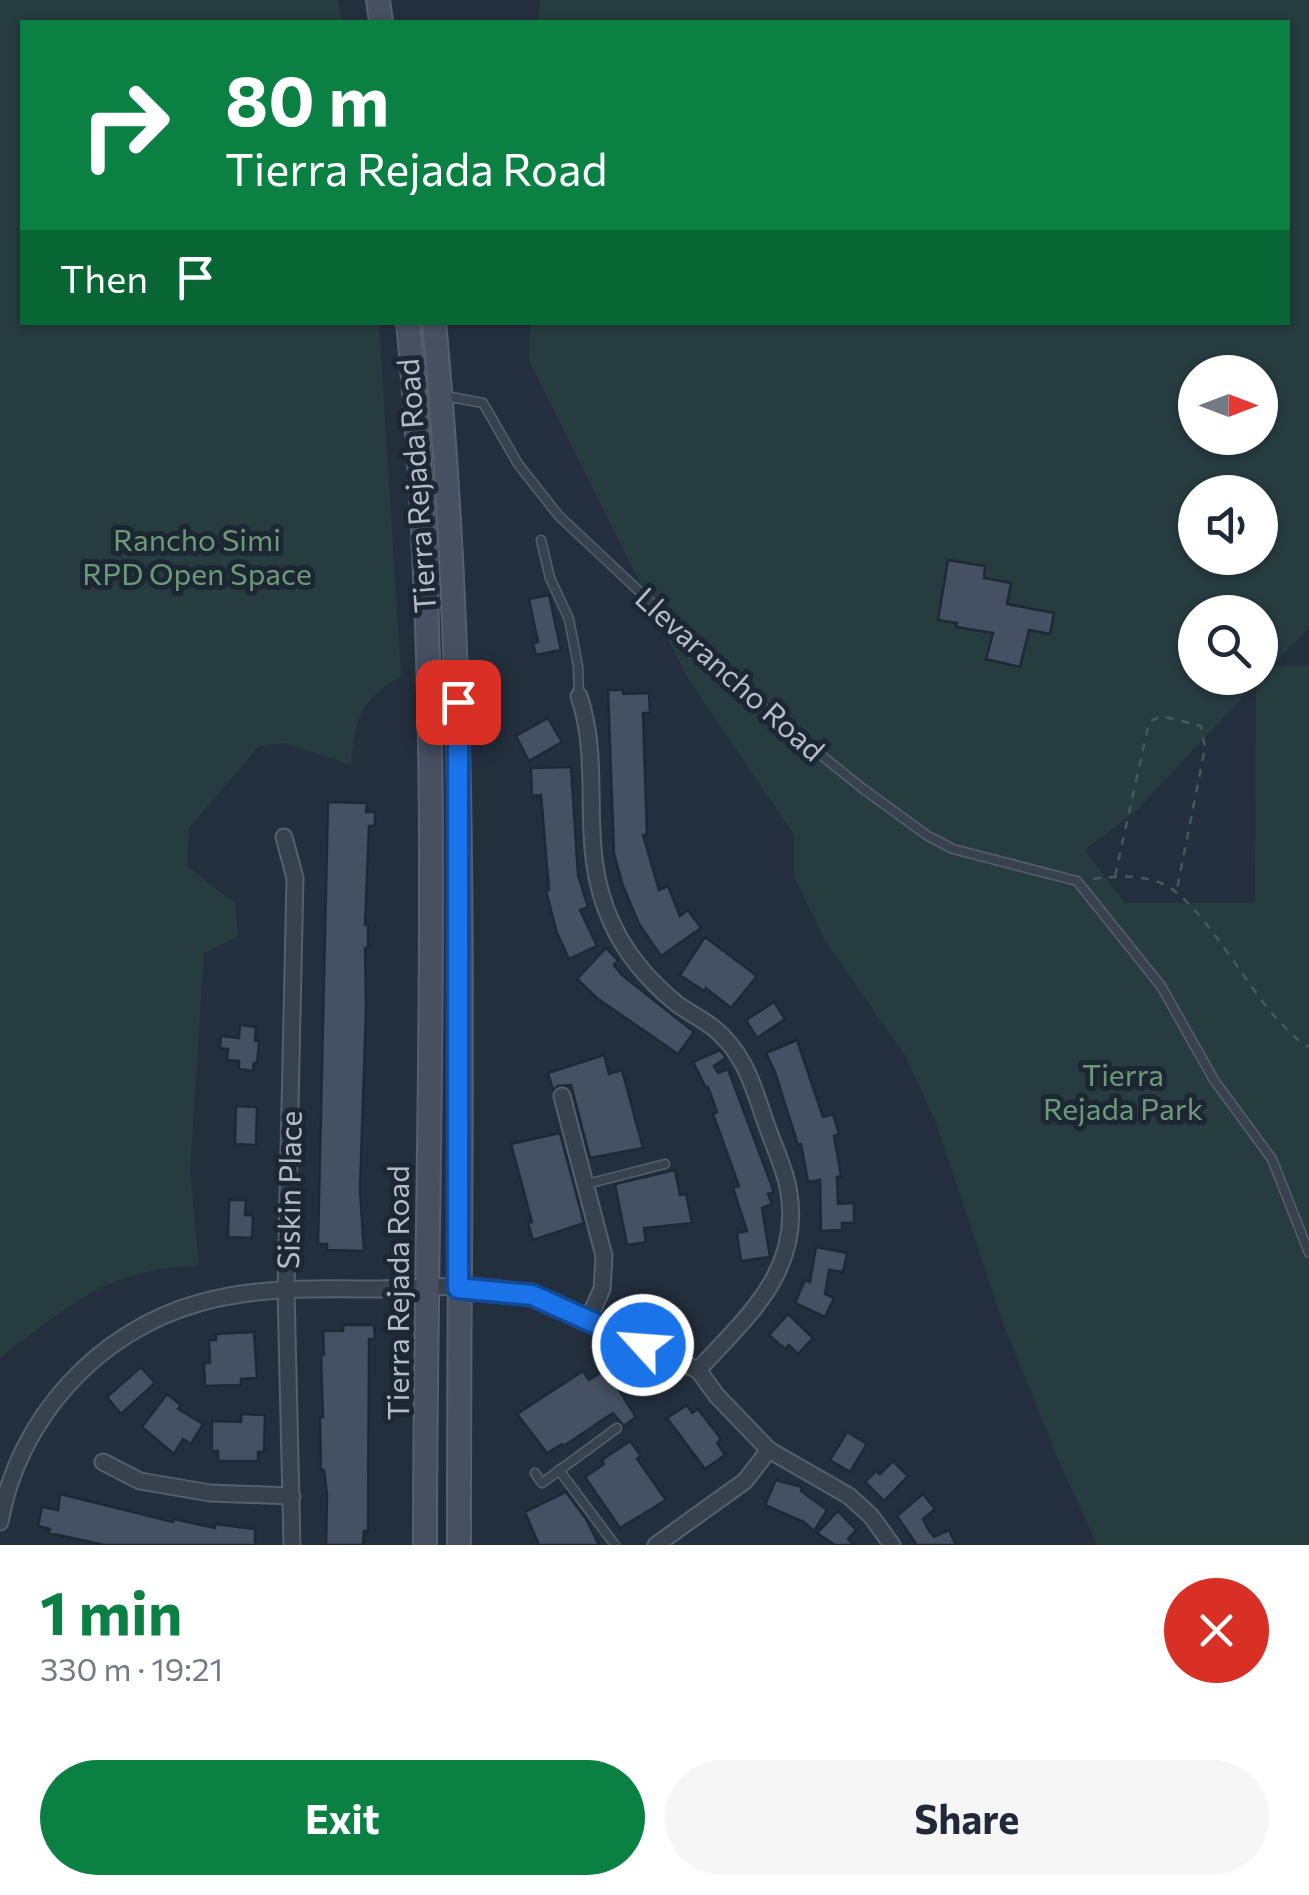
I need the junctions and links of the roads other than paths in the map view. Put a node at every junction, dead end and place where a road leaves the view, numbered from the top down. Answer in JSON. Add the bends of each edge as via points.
{"nodes":[{"id":1,"x":408,"y":325,"type":"edge"},
{"id":2,"x":434,"y":325,"type":"edge"},
{"id":3,"x":441,"y":396,"type":"junction"},
{"id":4,"x":542,"y":540,"type":"dead end"},
{"id":5,"x":579,"y":696,"type":"joint"},
{"id":6,"x":284,"y":837,"type":"dead end"},
{"id":7,"x":562,"y":1096,"type":"dead end"},
{"id":8,"x":665,"y":1164,"type":"dead end"},
{"id":9,"x":587,"y":1184,"type":"junction"},
{"id":10,"x":1309,"y":1252,"type":"edge"},
{"id":11,"x":425,"y":1288,"type":"junction"},
{"id":12,"x":458,"y":1288,"type":"junction"},
{"id":13,"x":286,"y":1290,"type":"junction"},
{"id":14,"x":589,"y":1318,"type":"junction"},
{"id":15,"x":698,"y":1370,"type":"junction"},
{"id":16,"x":616,"y":1428,"type":"dead end"},
{"id":17,"x":769,"y":1450,"type":"junction"},
{"id":18,"x":102,"y":1462,"type":"dead end"},
{"id":19,"x":559,"y":1470,"type":"junction"},
{"id":20,"x":535,"y":1473,"type":"dead end"},
{"id":21,"x":292,"y":1496,"type":"junction"},
{"id":22,"x":0,"y":1522,"type":"edge"},
{"id":23,"x":292,"y":1545,"type":"edge"},
{"id":24,"x":426,"y":1545,"type":"edge"},
{"id":25,"x":459,"y":1545,"type":"edge"},
{"id":26,"x":615,"y":1545,"type":"edge"},
{"id":27,"x":656,"y":1545,"type":"edge"},
{"id":28,"x":892,"y":1545,"type":"edge"}],
"edges":[{"from":1,"to":11,"type":"main road","name":"Tierra Rejada Road","via":[[428,634]]},
{"from":2,"to":3,"type":"main road","name":"Tierra Rejada Road"},
{"from":3,"to":10,"type":"lane","name":"Llevarancho Road","via":[[483,403],[518,464],[559,516],[769,712],[862,788],[953,849],[1076,881],[1160,986],[1214,1080],[1272,1159]]},
{"from":3,"to":12,"type":"main road","name":"Tierra Rejada Road","via":[[460,777]]},
{"from":4,"to":5,"type":"lane","via":[[569,618]]},
{"from":5,"to":15,"type":"street","via":[[588,723],[591,856],[612,923],[652,980],[741,1060],[788,1185],[789,1239],[776,1279]]},
{"from":6,"to":13,"type":"street","name":"Siskin Place","via":[[295,878]]},
{"from":7,"to":9,"type":"street"},
{"from":8,"to":9,"type":"lane"},
{"from":9,"to":14,"type":"street","via":[[605,1272]]},
{"from":11,"to":12,"type":"street"},
{"from":11,"to":13,"type":"street"},
{"from":11,"to":24,"type":"main road","name":"Tierra Rejada Road"},
{"from":12,"to":14,"type":"street","via":[[532,1295]]},
{"from":12,"to":25,"type":"main road","name":"Tierra Rejada Road"},
{"from":13,"to":21,"type":"street","name":"Siskin Place"},
{"from":13,"to":22,"type":"street","via":[[198,1303],[122,1338],[89,1363],[35,1428]]},
{"from":14,"to":15,"type":"street"},
{"from":15,"to":17,"type":"street"},
{"from":16,"to":19,"type":"lane"},
{"from":17,"to":27,"type":"street","via":[[745,1481]]},
{"from":17,"to":28,"type":"street","via":[[848,1496]]},
{"from":18,"to":21,"type":"street","via":[[140,1481],[210,1493]]},
{"from":19,"to":20,"type":"lane","via":[[542,1482]]},
{"from":19,"to":26,"type":"lane"},
{"from":21,"to":23,"type":"street","name":"Siskin Place"}]}
